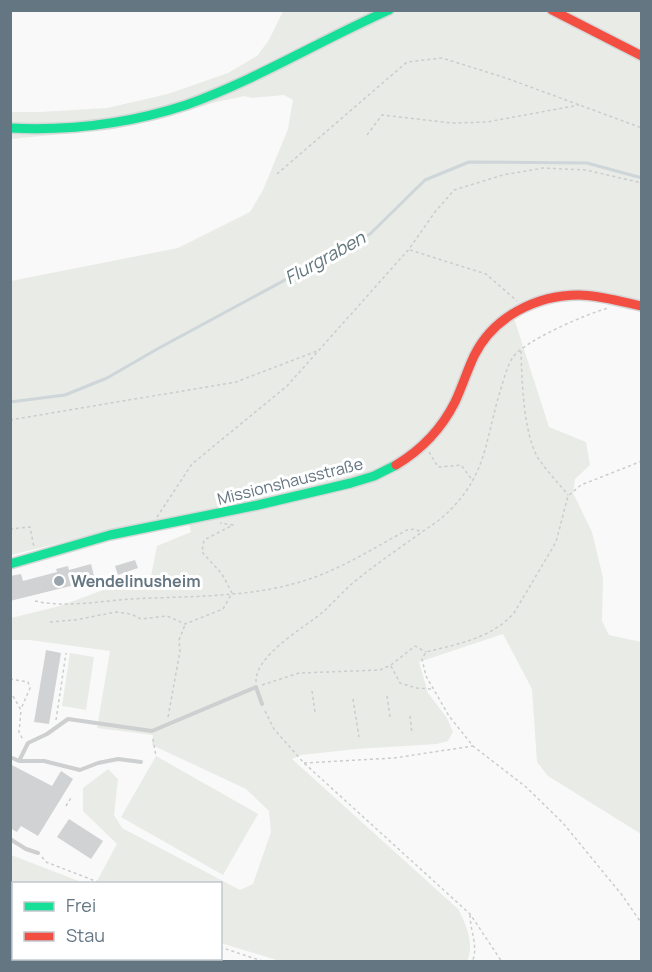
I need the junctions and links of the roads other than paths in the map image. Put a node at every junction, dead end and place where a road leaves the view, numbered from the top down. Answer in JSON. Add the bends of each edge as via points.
{"nodes":[{"id":1,"x":389,"y":10,"type":"edge"},
{"id":2,"x":552,"y":10,"type":"edge"},
{"id":3,"x":642,"y":56,"type":"edge"},
{"id":4,"x":10,"y":129,"type":"edge"},
{"id":5,"x":642,"y":306,"type":"edge"},
{"id":6,"x":10,"y":564,"type":"edge"},
{"id":7,"x":262,"y":704,"type":"road end"},
{"id":8,"x":10,"y":757,"type":"edge"},
{"id":9,"x":19,"y":761,"type":"junction"},
{"id":10,"x":141,"y":762,"type":"dead end"},
{"id":11,"x":10,"y":839,"type":"edge"},
{"id":12,"x":38,"y":853,"type":"road end"}],
"edges":[{"from":1,"to":4,"type":"street","via":[[230,87],[160,114],[69,128]]},
{"from":2,"to":3,"type":"street"},
{"from":5,"to":6,"type":"street","name":"Missionshausstraße","via":[[581,295],[558,297],[505,319],[489,333],[472,360],[442,424],[398,464],[359,481],[121,533]]},
{"from":7,"to":9,"type":"lane","via":[[256,687],[152,730],[68,719],[28,743]]},
{"from":8,"to":9,"type":"lane"},
{"from":9,"to":10,"type":"lane","via":[[44,761],[80,770],[118,759]]},
{"from":11,"to":12,"type":"lane"}]}
